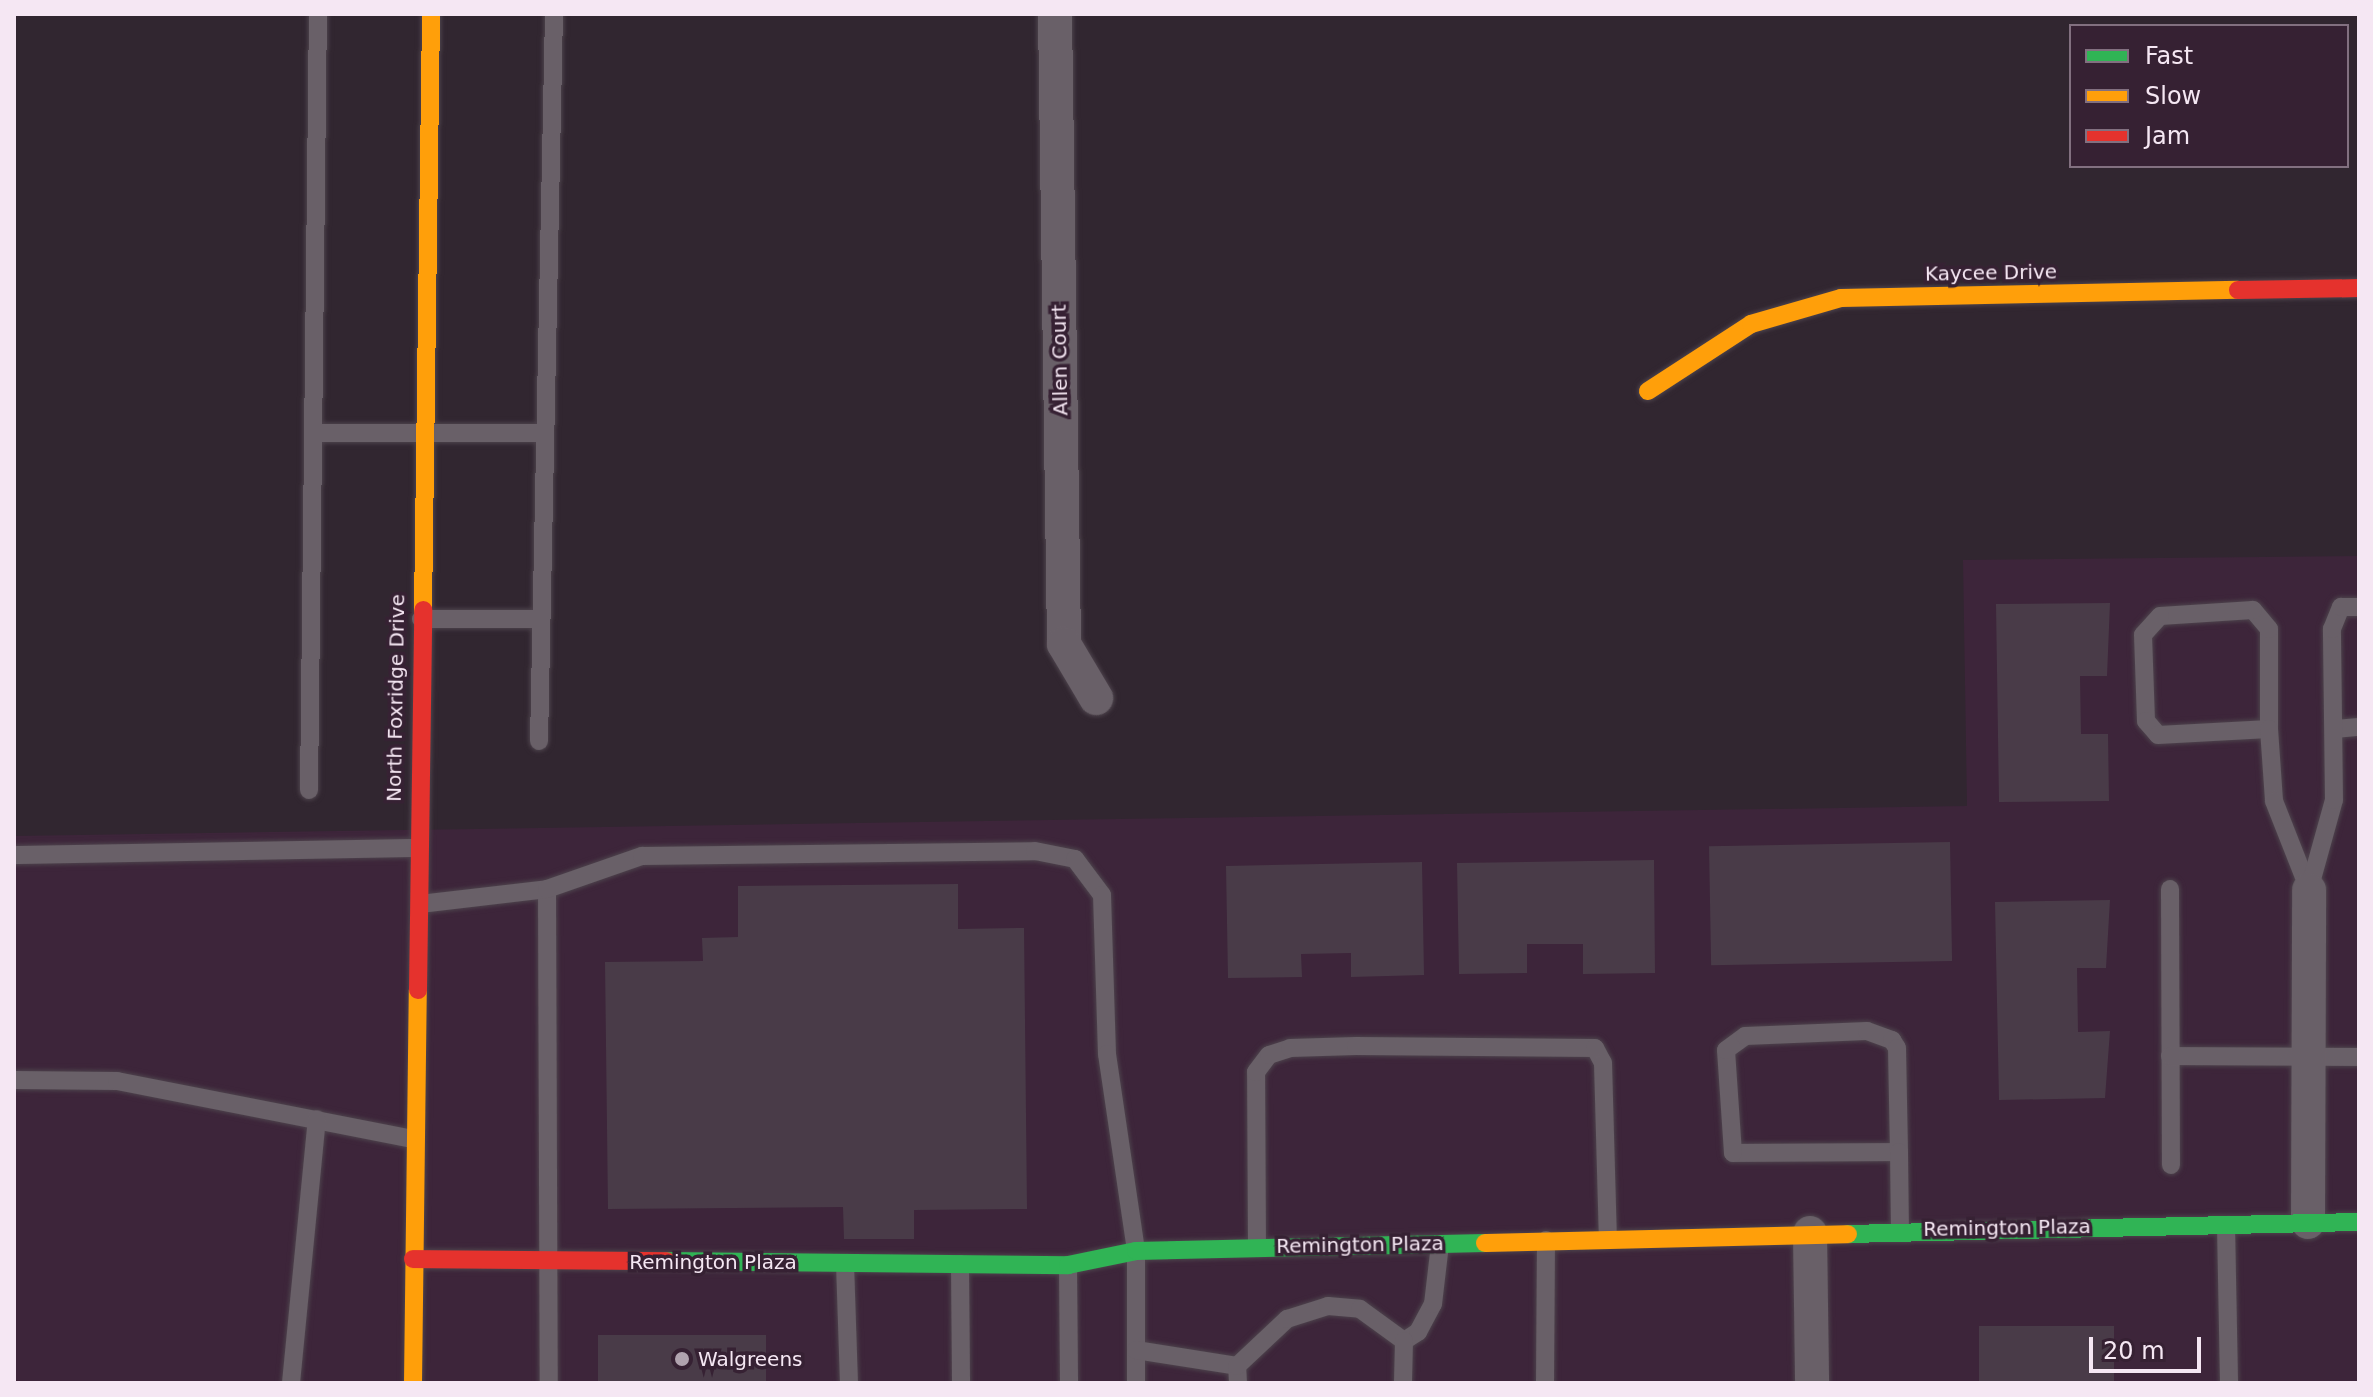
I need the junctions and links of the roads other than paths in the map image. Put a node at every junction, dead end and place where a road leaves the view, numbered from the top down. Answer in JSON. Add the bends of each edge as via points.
{"nodes":[{"id":1,"x":318,"y":14,"type":"edge"},
{"id":2,"x":431,"y":14,"type":"edge"},
{"id":3,"x":554,"y":14,"type":"edge"},
{"id":4,"x":1055,"y":14,"type":"edge"},
{"id":5,"x":2359,"y":288,"type":"edge"},
{"id":6,"x":1648,"y":391,"type":"dead end"},
{"id":7,"x":314,"y":433,"type":"junction"},
{"id":8,"x":544,"y":433,"type":"junction"},
{"id":9,"x":422,"y":436,"type":"junction"},
{"id":10,"x":2359,"y":607,"type":"edge"},
{"id":11,"x":418,"y":619,"type":"junction"},
{"id":12,"x":541,"y":619,"type":"junction"},
{"id":13,"x":1096,"y":698,"type":"dead end"},
{"id":14,"x":2359,"y":727,"type":"edge"},
{"id":15,"x":2269,"y":729,"type":"junction"},
{"id":16,"x":2335,"y":729,"type":"junction"},
{"id":17,"x":539,"y":741,"type":"dead end"},
{"id":18,"x":309,"y":790,"type":"dead end"},
{"id":19,"x":417,"y":848,"type":"junction"},
{"id":20,"x":14,"y":855,"type":"edge"},
{"id":21,"x":547,"y":889,"type":"junction"},
{"id":22,"x":2170,"y":889,"type":"dead end"},
{"id":23,"x":2309,"y":890,"type":"junction"},
{"id":24,"x":419,"y":904,"type":"junction"},
{"id":25,"x":2170,"y":1056,"type":"junction"},
{"id":26,"x":2309,"y":1056,"type":"junction"},
{"id":27,"x":2359,"y":1057,"type":"edge"},
{"id":28,"x":14,"y":1080,"type":"edge"},
{"id":29,"x":317,"y":1119,"type":"junction"},
{"id":30,"x":413,"y":1139,"type":"junction"},
{"id":31,"x":1899,"y":1152,"type":"junction"},
{"id":32,"x":2171,"y":1165,"type":"dead end"},
{"id":33,"x":2308,"y":1222,"type":"junction"},
{"id":34,"x":2359,"y":1222,"type":"edge"},
{"id":35,"x":2226,"y":1223,"type":"junction"},
{"id":36,"x":1900,"y":1231,"type":"junction"},
{"id":37,"x":1810,"y":1233,"type":"junction"},
{"id":38,"x":1608,"y":1239,"type":"junction"},
{"id":39,"x":1546,"y":1240,"type":"junction"},
{"id":40,"x":1440,"y":1243,"type":"junction"},
{"id":41,"x":1257,"y":1248,"type":"junction"},
{"id":42,"x":1136,"y":1251,"type":"junction"},
{"id":43,"x":413,"y":1259,"type":"junction"},
{"id":44,"x":548,"y":1261,"type":"junction"},
{"id":45,"x":845,"y":1263,"type":"junction"},
{"id":46,"x":960,"y":1264,"type":"junction"},
{"id":47,"x":1068,"y":1265,"type":"junction"},
{"id":48,"x":1404,"y":1341,"type":"junction"},
{"id":49,"x":1136,"y":1350,"type":"junction"},
{"id":50,"x":1238,"y":1375,"type":"edge"},
{"id":51,"x":291,"y":1383,"type":"edge"},
{"id":52,"x":413,"y":1383,"type":"edge"},
{"id":53,"x":549,"y":1383,"type":"edge"},
{"id":54,"x":849,"y":1383,"type":"edge"},
{"id":55,"x":961,"y":1383,"type":"edge"},
{"id":56,"x":1069,"y":1383,"type":"edge"},
{"id":57,"x":1136,"y":1383,"type":"edge"},
{"id":58,"x":1403,"y":1383,"type":"edge"},
{"id":59,"x":1545,"y":1383,"type":"edge"},
{"id":60,"x":1812,"y":1383,"type":"edge"},
{"id":61,"x":2229,"y":1383,"type":"edge"}],
"edges":[{"from":1,"to":7,"type":"lane"},
{"from":2,"to":9,"type":"street","name":"North Foxridge Drive"},
{"from":3,"to":8,"type":"lane"},
{"from":4,"to":13,"type":"street","name":"Allen Court","via":[[1064,644]]},
{"from":5,"to":6,"type":"street","name":"Kaycee Drive","via":[[1841,298],[1751,324]]},
{"from":7,"to":9,"type":"lane"},
{"from":7,"to":18,"type":"lane"},
{"from":8,"to":9,"type":"lane"},
{"from":8,"to":12,"type":"lane"},
{"from":9,"to":11,"type":"street","name":"North Foxridge Drive"},
{"from":10,"to":16,"type":"lane","via":[[2341,607],[2332,629]]},
{"from":11,"to":12,"type":"lane"},
{"from":11,"to":19,"type":"street","name":"North Foxridge Drive"},
{"from":12,"to":17,"type":"lane"},
{"from":14,"to":16,"type":"lane"},
{"from":15,"to":15,"type":"lane","via":[[2158,735],[2146,721],[2143,635],[2160,616],[2253,610],[2269,629]]},
{"from":15,"to":23,"type":"lane","via":[[2274,801]]},
{"from":16,"to":23,"type":"lane","via":[[2334,800]]},
{"from":19,"to":20,"type":"lane"},
{"from":19,"to":24,"type":"street","name":"North Foxridge Drive"},
{"from":21,"to":24,"type":"lane"},
{"from":21,"to":42,"type":"lane","via":[[642,856],[1035,851],[1075,859],[1102,895],[1107,1054]]},
{"from":21,"to":44,"type":"lane"},
{"from":22,"to":25,"type":"lane"},
{"from":23,"to":26,"type":"street"},
{"from":24,"to":30,"type":"street","name":"North Foxridge Drive"},
{"from":25,"to":26,"type":"lane"},
{"from":25,"to":32,"type":"lane"},
{"from":26,"to":27,"type":"lane"},
{"from":26,"to":33,"type":"street"},
{"from":28,"to":29,"type":"lane","via":[[117,1081]]},
{"from":29,"to":30,"type":"lane"},
{"from":29,"to":51,"type":"lane"},
{"from":30,"to":43,"type":"street","name":"North Foxridge Drive"},
{"from":31,"to":31,"type":"lane","via":[[1897,1048],[1884,1033],[1745,1036],[1726,1050],[1733,1153]]},
{"from":31,"to":36,"type":"lane"},
{"from":33,"to":34,"type":"street","name":"Remington Plaza"},
{"from":33,"to":35,"type":"street","name":"Remington Plaza"},
{"from":35,"to":36,"type":"street","name":"Remington Plaza"},
{"from":35,"to":61,"type":"lane"},
{"from":36,"to":37,"type":"street","name":"Remington Plaza"},
{"from":37,"to":38,"type":"street","name":"Remington Plaza"},
{"from":37,"to":60,"type":"street"},
{"from":38,"to":39,"type":"street","name":"Remington Plaza"},
{"from":38,"to":41,"type":"lane","via":[[1603,1063],[1595,1048],[1356,1046],[1290,1048],[1269,1055],[1256,1072]]},
{"from":39,"to":40,"type":"street","name":"Remington Plaza"},
{"from":39,"to":59,"type":"lane"},
{"from":40,"to":41,"type":"street","name":"Remington Plaza"},
{"from":40,"to":48,"type":"lane","via":[[1433,1304],[1418,1332]]},
{"from":41,"to":42,"type":"street","name":"Remington Plaza"},
{"from":42,"to":47,"type":"street","name":"Remington Plaza"},
{"from":42,"to":49,"type":"lane"},
{"from":43,"to":44,"type":"street","name":"Remington Plaza"},
{"from":43,"to":52,"type":"street","name":"North Foxridge Drive"},
{"from":44,"to":45,"type":"street","name":"Remington Plaza"},
{"from":44,"to":53,"type":"lane"},
{"from":45,"to":46,"type":"street","name":"Remington Plaza"},
{"from":45,"to":54,"type":"lane"},
{"from":46,"to":47,"type":"street","name":"Remington Plaza"},
{"from":46,"to":55,"type":"lane"},
{"from":47,"to":56,"type":"lane"},
{"from":48,"to":50,"type":"lane","via":[[1360,1309],[1328,1306],[1287,1319]]},
{"from":48,"to":58,"type":"lane"},
{"from":49,"to":50,"type":"lane"},
{"from":49,"to":57,"type":"lane"}]}
